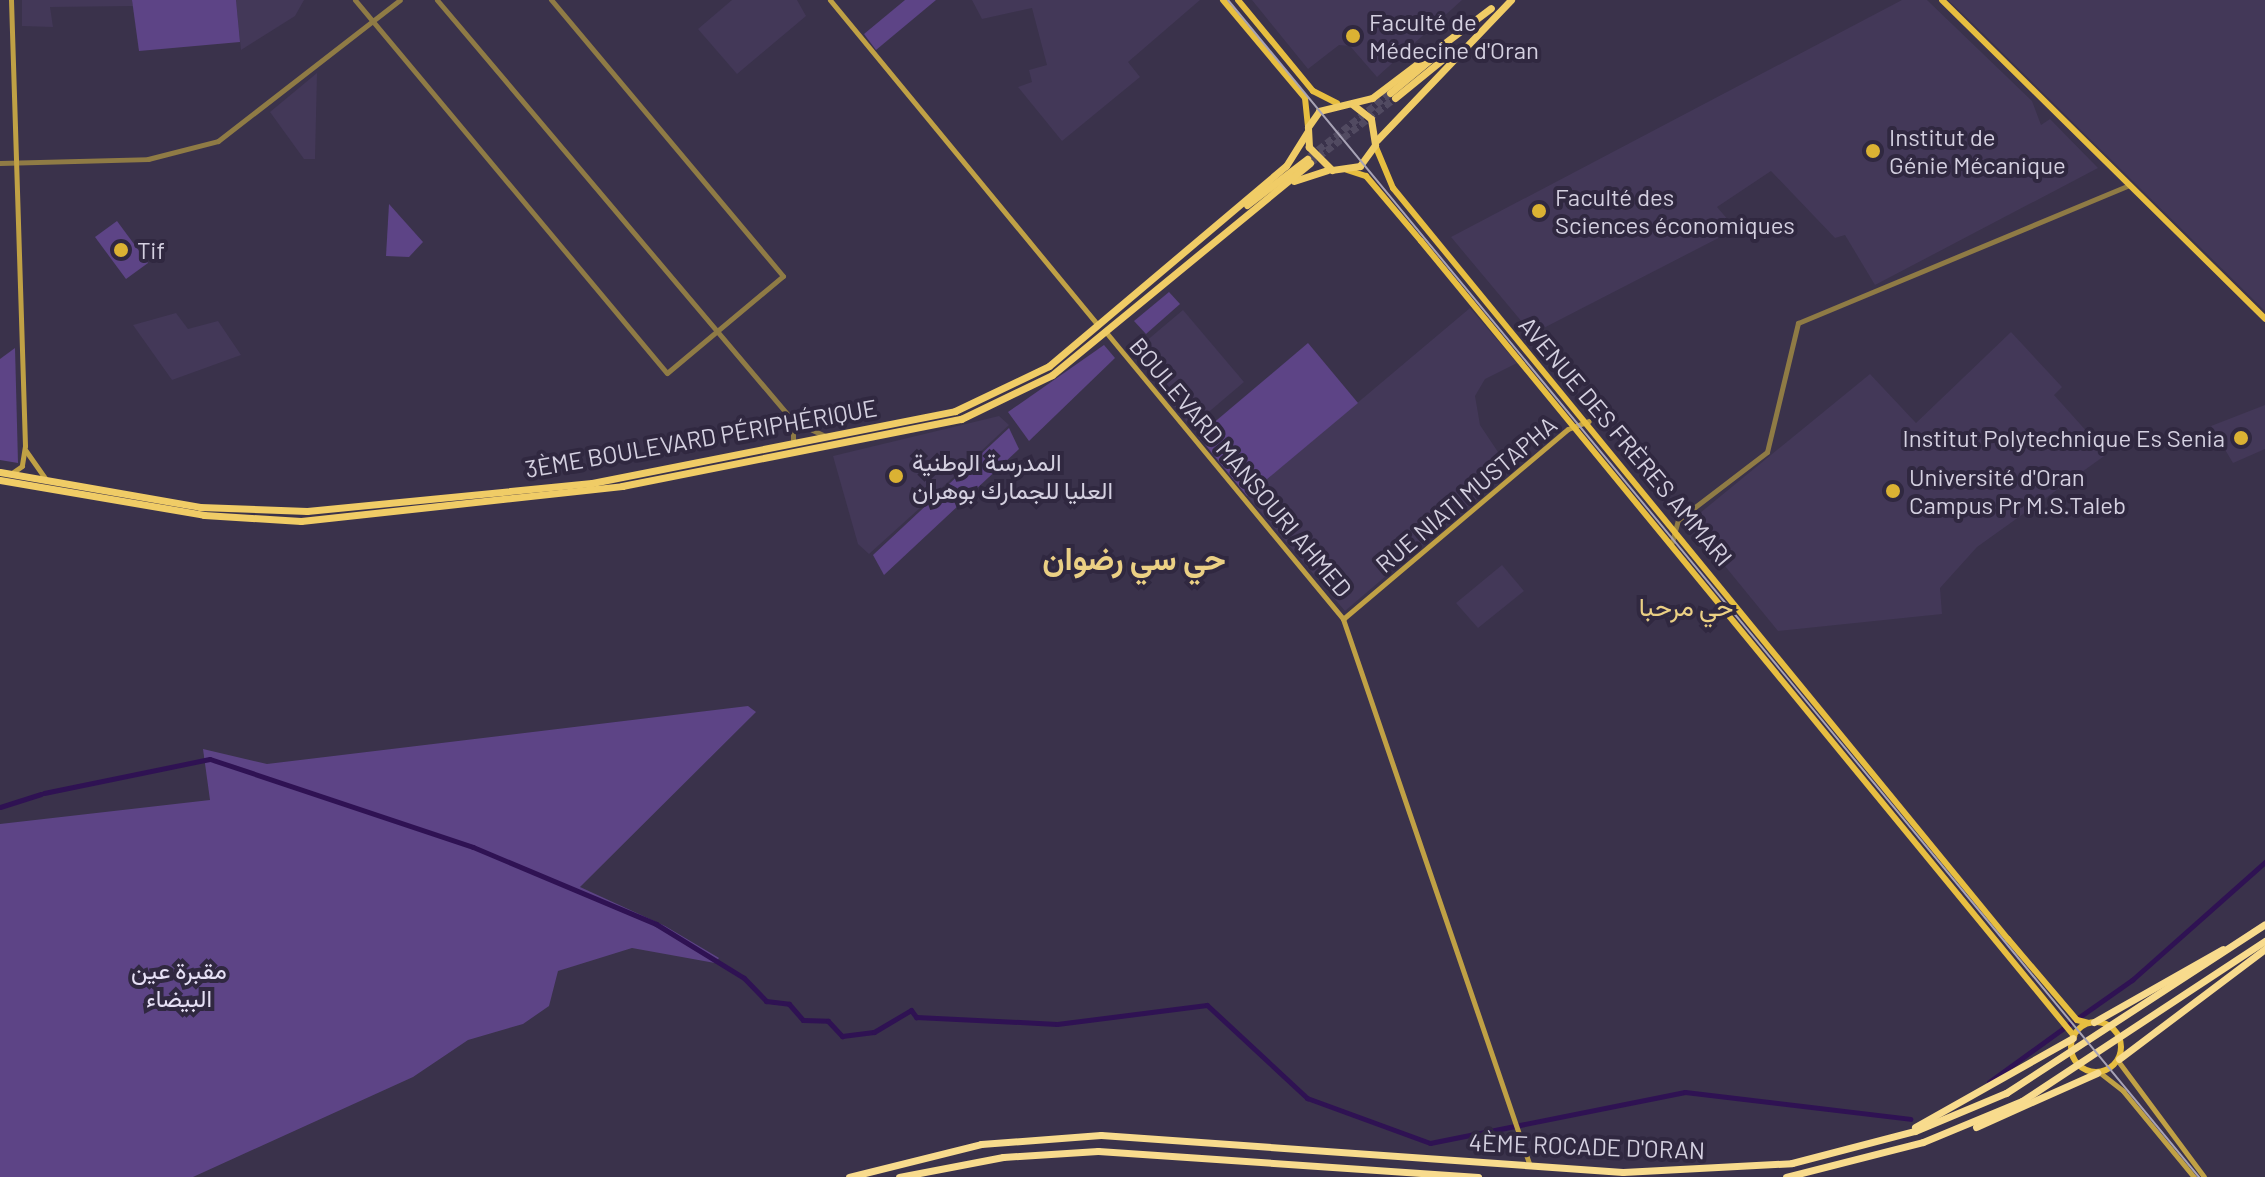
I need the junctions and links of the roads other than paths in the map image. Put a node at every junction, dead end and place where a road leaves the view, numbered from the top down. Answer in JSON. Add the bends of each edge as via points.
{"nodes":[{"id":1,"x":11,"y":0,"type":"edge"},
{"id":2,"x":355,"y":0,"type":"edge"},
{"id":3,"x":400,"y":0,"type":"edge"},
{"id":4,"x":437,"y":0,"type":"edge"},
{"id":5,"x":551,"y":0,"type":"edge"},
{"id":6,"x":830,"y":0,"type":"edge"},
{"id":7,"x":1223,"y":0,"type":"edge"},
{"id":8,"x":1238,"y":0,"type":"edge"},
{"id":9,"x":1499,"y":0,"type":"edge"},
{"id":10,"x":1511,"y":0,"type":"edge"},
{"id":11,"x":1942,"y":0,"type":"edge"},
{"id":12,"x":1491,"y":8,"type":"junction"},
{"id":13,"x":371,"y":21,"type":"junction"},
{"id":14,"x":1480,"y":29,"type":"junction"},
{"id":15,"x":1337,"y":103,"type":"junction"},
{"id":16,"x":1352,"y":104,"type":"junction"},
{"id":17,"x":1308,"y":129,"type":"junction"},
{"id":18,"x":1375,"y":144,"type":"junction"},
{"id":19,"x":0,"y":163,"type":"edge"},
{"id":20,"x":19,"y":163,"type":"junction"},
{"id":21,"x":1332,"y":170,"type":"junction"},
{"id":22,"x":1347,"y":170,"type":"junction"},
{"id":23,"x":2129,"y":185,"type":"junction"},
{"id":24,"x":1216,"y":228,"type":"junction"},
{"id":25,"x":1198,"y":255,"type":"junction"},
{"id":26,"x":2265,"y":319,"type":"edge"},
{"id":27,"x":1098,"y":325,"type":"junction"},
{"id":28,"x":715,"y":331,"type":"junction"},
{"id":29,"x":1108,"y":335,"type":"junction"},
{"id":30,"x":793,"y":421,"type":"junction"},
{"id":31,"x":1589,"y":421,"type":"junction"},
{"id":32,"x":1576,"y":427,"type":"junction"},
{"id":33,"x":830,"y":437,"type":"junction"},
{"id":34,"x":25,"y":446,"type":"junction"},
{"id":35,"x":790,"y":446,"type":"junction"},
{"id":36,"x":4,"y":473,"type":"edge"},
{"id":37,"x":0,"y":480,"type":"edge"},
{"id":38,"x":66,"y":485,"type":"junction"},
{"id":39,"x":1676,"y":527,"type":"junction"},
{"id":40,"x":1672,"y":542,"type":"junction"},
{"id":41,"x":1343,"y":619,"type":"junction"},
{"id":42,"x":2265,"y":924,"type":"edge"},
{"id":43,"x":2257,"y":930,"type":"junction"},
{"id":44,"x":2265,"y":941,"type":"edge"},
{"id":45,"x":2265,"y":949,"type":"edge"},
{"id":46,"x":2092,"y":1023,"type":"junction"},
{"id":47,"x":2072,"y":1034,"type":"junction"},
{"id":48,"x":2118,"y":1060,"type":"junction"},
{"id":49,"x":2098,"y":1072,"type":"junction"},
{"id":50,"x":1866,"y":1146,"type":"junction"},
{"id":51,"x":1901,"y":1149,"type":"junction"},
{"id":52,"x":1530,"y":1166,"type":"junction"},
{"id":53,"x":1409,"y":1172,"type":"junction"},
{"id":54,"x":849,"y":1177,"type":"edge"},
{"id":55,"x":899,"y":1177,"type":"edge"},
{"id":56,"x":1417,"y":1177,"type":"edge"},
{"id":57,"x":1476,"y":1177,"type":"edge"},
{"id":58,"x":1786,"y":1177,"type":"edge"},
{"id":59,"x":2194,"y":1177,"type":"edge"},
{"id":60,"x":2204,"y":1177,"type":"edge"}],
"edges":[{"from":1,"to":20,"type":"main road"},
{"from":2,"to":13,"type":"street"},
{"from":3,"to":13,"type":"street"},
{"from":4,"to":28,"type":"street"},
{"from":5,"to":28,"type":"street","via":[[783,276]]},
{"from":6,"to":27,"type":"main road"},
{"from":7,"to":17,"type":"main road","via":[[1305,98]]},
{"from":8,"to":15,"type":"main road","via":[[1313,91]]},
{"from":9,"to":12,"type":"highway"},
{"from":10,"to":14,"type":"highway"},
{"from":11,"to":23,"type":"main road"},
{"from":12,"to":14,"type":"highway","via":[[1392,95]]},
{"from":12,"to":16,"type":"highway","via":[[1372,98]]},
{"from":13,"to":20,"type":"street","via":[[263,112],[210,144],[148,159]]},
{"from":13,"to":28,"type":"street","via":[[667,373]]},
{"from":14,"to":18,"type":"highway"},
{"from":15,"to":16,"type":"highway"},
{"from":15,"to":17,"type":"highway"},
{"from":16,"to":18,"type":"highway","via":[[1371,119]]},
{"from":17,"to":21,"type":"highway","via":[[1312,154]]},
{"from":17,"to":24,"type":"highway","name":"3ÈME BOULEVARD PÉRIPHÉRIQUE","via":[[1295,158]]},
{"from":18,"to":22,"type":"highway"},
{"from":18,"to":31,"type":"main road","name":"AVENUE DES FRÈRES AMMARI","via":[[1393,188]]},
{"from":19,"to":20,"type":"street"},
{"from":20,"to":34,"type":"main road"},
{"from":21,"to":22,"type":"highway"},
{"from":21,"to":25,"type":"highway","via":[[1297,179]]},
{"from":22,"to":32,"type":"main road","name":"AVENUE DES FRÈRES AMMARI","via":[[1366,176]]},
{"from":23,"to":26,"type":"main road"},
{"from":23,"to":39,"type":"street","via":[[1798,323],[1767,452]]},
{"from":24,"to":25,"type":"highway","name":"3ÈME BOULEVARD PÉRIPHÉRIQUE","via":[[1308,161]]},
{"from":24,"to":27,"type":"highway","name":"3ÈME BOULEVARD PÉRIPHÉRIQUE"},
{"from":25,"to":29,"type":"highway","name":"3ÈME BOULEVARD PÉRIPHÉRIQUE"},
{"from":27,"to":33,"type":"highway","name":"3ÈME BOULEVARD PÉRIPHÉRIQUE","via":[[1003,394]]},
{"from":28,"to":30,"type":"street"},
{"from":29,"to":37,"type":"highway","name":"3ÈME BOULEVARD PÉRIPHÉRIQUE","via":[[1022,394],[961,419],[595,490],[267,521]]},
{"from":29,"to":41,"type":"main road","name":"BOULEVARD MANSOURI AHMED"},
{"from":30,"to":33,"type":"street"},
{"from":30,"to":35,"type":"street","via":[[797,433]]},
{"from":31,"to":32,"type":"main road","name":"RUE NIATI MUSTAPHA"},
{"from":31,"to":39,"type":"main road","name":"AVENUE DES FRÈRES AMMARI"},
{"from":32,"to":40,"type":"main road","name":"AVENUE DES FRÈRES AMMARI"},
{"from":32,"to":41,"type":"main road","name":"RUE NIATI MUSTAPHA"},
{"from":33,"to":35,"type":"highway","name":"3ÈME BOULEVARD PÉRIPHÉRIQUE"},
{"from":34,"to":36,"type":"main road","via":[[22,466]]},
{"from":34,"to":38,"type":"main road","via":[[35,472]]},
{"from":35,"to":38,"type":"highway","name":"3ÈME BOULEVARD PÉRIPHÉRIQUE","via":[[592,483],[307,511],[200,507]]},
{"from":36,"to":38,"type":"highway","name":"3ÈME BOULEVARD PÉRIPHÉRIQUE"},
{"from":39,"to":40,"type":"street"},
{"from":39,"to":46,"type":"main road","name":"AVENUE DES FRÈRES AMMARI","via":[[2075,1017]]},
{"from":40,"to":47,"type":"main road","name":"AVENUE DES FRÈRES AMMARI"},
{"from":41,"to":52,"type":"main road"},
{"from":42,"to":43,"type":"highway","name":"4ÈME ROCADE D'ORAN"},
{"from":43,"to":46,"type":"highway"},
{"from":43,"to":50,"type":"highway","name":"4ÈME ROCADE D'ORAN","via":[[2064,1061],[1951,1119]]},
{"from":44,"to":51,"type":"highway","via":[[2072,1074],[1981,1120]]},
{"from":45,"to":48,"type":"highway"},
{"from":46,"to":47,"type":"main road"},
{"from":46,"to":48,"type":"main road","via":[[2115,1031]]},
{"from":47,"to":49,"type":"main road","via":[[2073,1059]]},
{"from":47,"to":50,"type":"highway","via":[[1964,1104]]},
{"from":48,"to":49,"type":"main road"},
{"from":48,"to":60,"type":"main road"},
{"from":49,"to":51,"type":"highway","via":[[2006,1116]]},
{"from":49,"to":59,"type":"main road"},
{"from":50,"to":52,"type":"highway","name":"4ÈME ROCADE D'ORAN","via":[[1715,1171]]},
{"from":51,"to":58,"type":"highway"},
{"from":52,"to":54,"type":"highway","name":"4ÈME ROCADE D'ORAN","via":[[1101,1135],[981,1144]]},
{"from":53,"to":55,"type":"highway","name":"4ÈME ROCADE D'ORAN","via":[[1098,1151],[1003,1157]]},
{"from":53,"to":56,"type":"highway"},
{"from":53,"to":57,"type":"highway","name":"4ÈME ROCADE D'ORAN"}]}
